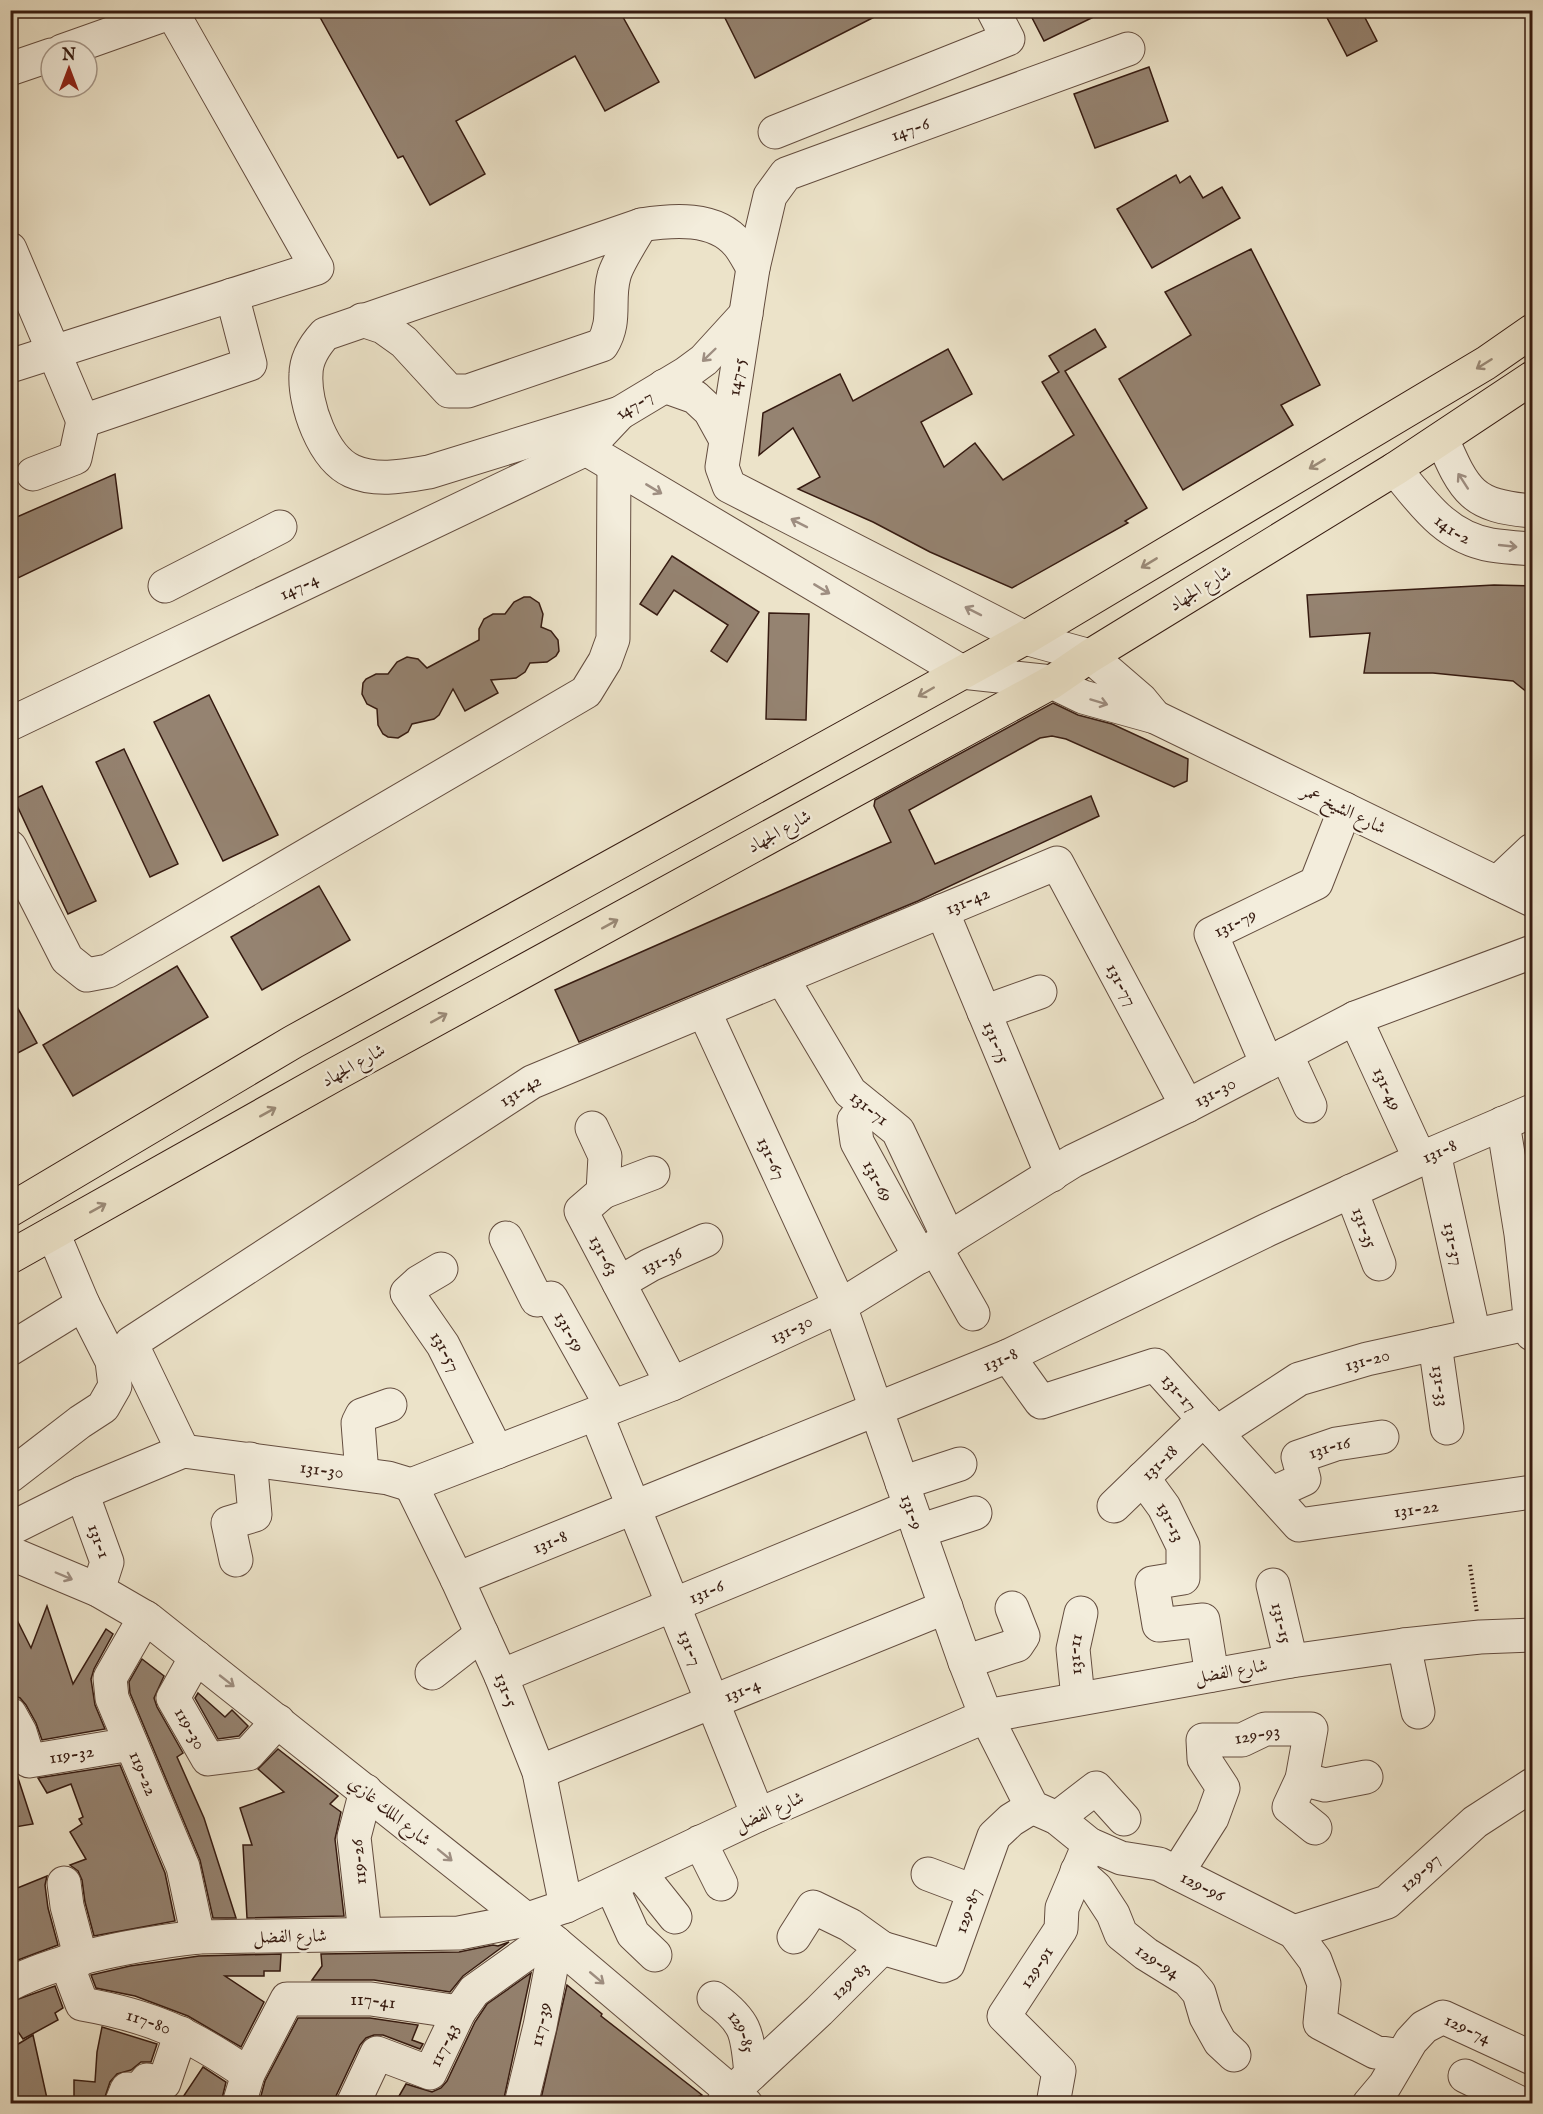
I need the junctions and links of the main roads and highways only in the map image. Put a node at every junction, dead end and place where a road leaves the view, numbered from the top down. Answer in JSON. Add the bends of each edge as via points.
{"nodes":[{"id":1,"x":1533,"y":331,"type":"edge"},
{"id":2,"x":1533,"y":378,"type":"edge"},
{"id":3,"x":10,"y":1210,"type":"edge"},
{"id":4,"x":10,"y":1257,"type":"edge"}],
"edges":[{"from":1,"to":3,"type":"main road","one_way":true,"via":[[1486,363],[1025,638],[293,1042]]},
{"from":4,"to":2,"type":"main road","name":"شارع الجهاد","one_way":true,"via":[[1052,682],[1395,469]]}]}
